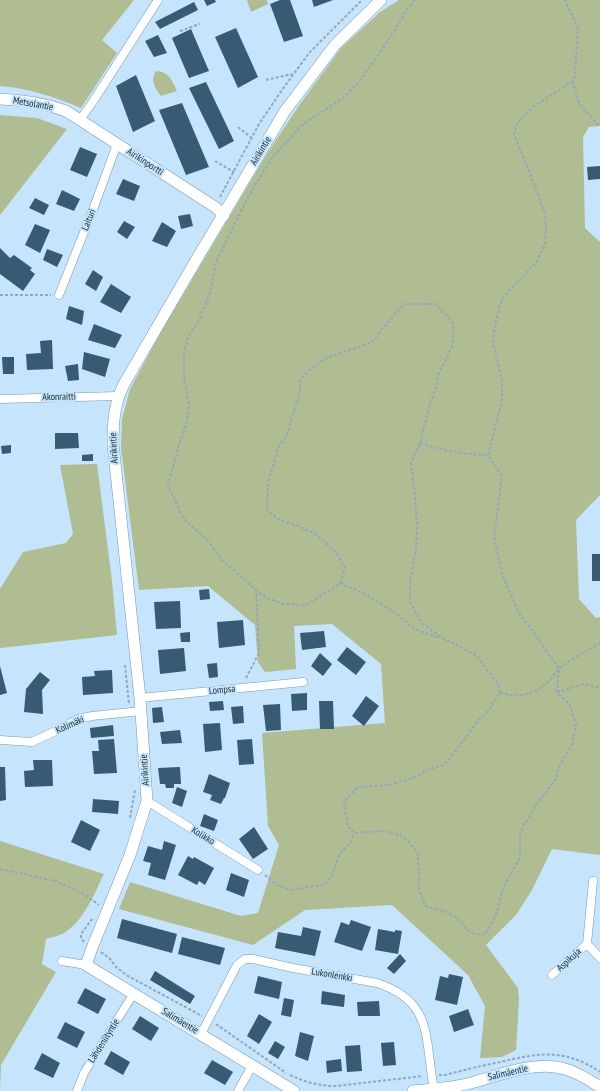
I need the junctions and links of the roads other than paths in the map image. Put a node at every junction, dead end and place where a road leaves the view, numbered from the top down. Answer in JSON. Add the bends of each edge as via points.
{"nodes":[{"id":1,"x":158,"y":0,"type":"edge"},
{"id":2,"x":381,"y":0,"type":"edge"},
{"id":3,"x":0,"y":99,"type":"edge"},
{"id":4,"x":66,"y":111,"type":"joint"},
{"id":5,"x":80,"y":120,"type":"junction"},
{"id":6,"x":116,"y":144,"type":"junction"},
{"id":7,"x":224,"y":215,"type":"junction"},
{"id":8,"x":59,"y":295,"type":"road end"},
{"id":9,"x":118,"y":396,"type":"junction"},
{"id":10,"x":0,"y":399,"type":"edge"},
{"id":11,"x":304,"y":682,"type":"dead end"},
{"id":12,"x":140,"y":698,"type":"junction"},
{"id":13,"x":135,"y":711,"type":"junction"},
{"id":14,"x":0,"y":740,"type":"edge"},
{"id":15,"x":148,"y":802,"type":"junction"},
{"id":16,"x":258,"y":870,"type":"road end"},
{"id":17,"x":593,"y":881,"type":"dead end"},
{"id":18,"x":587,"y":944,"type":"junction"},
{"id":19,"x":600,"y":958,"type":"edge"},
{"id":20,"x":62,"y":961,"type":"dead end"},
{"id":21,"x":86,"y":965,"type":"junction"},
{"id":22,"x":552,"y":975,"type":"dead end"},
{"id":23,"x":134,"y":992,"type":"junction"},
{"id":24,"x":200,"y":1034,"type":"junction"},
{"id":25,"x":252,"y":1066,"type":"junction"},
{"id":26,"x":600,"y":1087,"type":"edge"},
{"id":27,"x":434,"y":1089,"type":"junction"},
{"id":28,"x":77,"y":1091,"type":"edge"},
{"id":29,"x":238,"y":1091,"type":"edge"},
{"id":30,"x":294,"y":1091,"type":"edge"},
{"id":31,"x":413,"y":1091,"type":"edge"}],
"edges":[{"from":1,"to":5,"type":"street"},
{"from":2,"to":7,"type":"street","name":"Airikintie","via":[[335,45],[285,111]]},
{"from":3,"to":4,"type":"street","name":"Metsolantie","via":[[26,100]]},
{"from":4,"to":5,"type":"street","name":"Airikinportti"},
{"from":5,"to":6,"type":"street","name":"Airikinportti"},
{"from":6,"to":7,"type":"street","name":"Airikinportti"},
{"from":6,"to":8,"type":"street","name":"Laituri"},
{"from":7,"to":9,"type":"street","name":"Airikintie"},
{"from":9,"to":10,"type":"street","name":"Akonraitti"},
{"from":9,"to":12,"type":"street","name":"Airikintie","via":[[113,419],[113,444]]},
{"from":11,"to":12,"type":"street","name":"Lompsa"},
{"from":12,"to":13,"type":"street","name":"Airikintie"},
{"from":13,"to":14,"type":"street","name":"Kolimäki","via":[[78,719],[32,742]]},
{"from":13,"to":15,"type":"street","name":"Airikintie"},
{"from":15,"to":16,"type":"street","name":"Kolikko"},
{"from":15,"to":21,"type":"street","name":"Airikintie","via":[[130,855]]},
{"from":17,"to":18,"type":"street"},
{"from":18,"to":19,"type":"street"},
{"from":18,"to":22,"type":"street","name":"Aspikuja"},
{"from":20,"to":21,"type":"street","name":"Salimäentie"},
{"from":21,"to":23,"type":"street","name":"Salimäentie"},
{"from":23,"to":24,"type":"street","name":"Salimäentie"},
{"from":23,"to":28,"type":"street","name":"Lähdeniityntie","via":[[84,1073]]},
{"from":24,"to":25,"type":"street","name":"Salimäentie"},
{"from":24,"to":27,"type":"street","name":"Lukonlenkki","via":[[237,965],[245,959],[377,983],[403,996],[416,1008],[423,1021]]},
{"from":25,"to":29,"type":"street"},
{"from":25,"to":30,"type":"street","name":"Salimäentie"},
{"from":26,"to":27,"type":"street","name":"Salimäentie","via":[[579,1074],[562,1068],[544,1066]]},
{"from":27,"to":31,"type":"street","name":"Salimäentie"}]}
